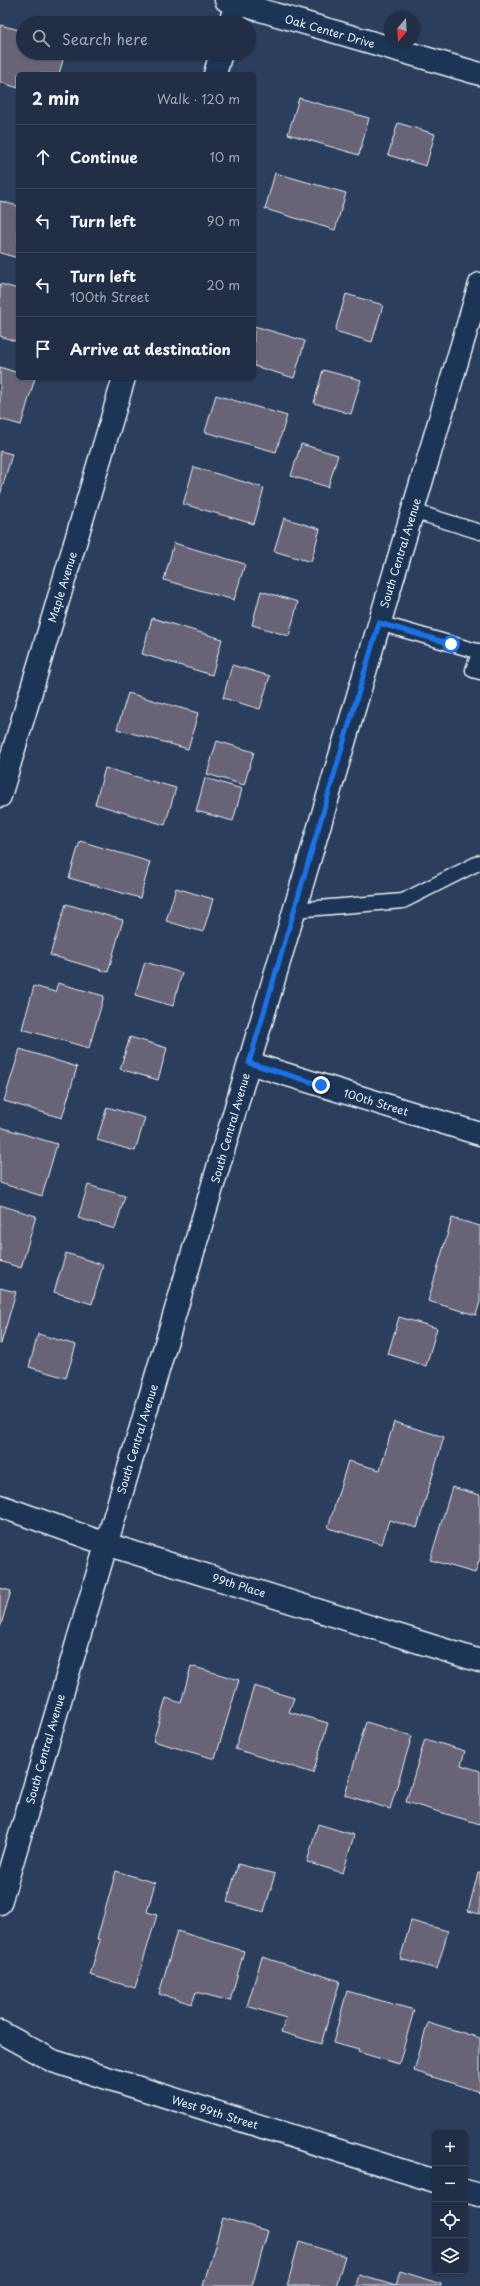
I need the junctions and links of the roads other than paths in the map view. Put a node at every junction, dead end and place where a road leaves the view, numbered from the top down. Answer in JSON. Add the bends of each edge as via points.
{"nodes":[{"id":1,"x":232,"y":7,"type":"edge"},
{"id":2,"x":219,"y":60,"type":"edge"},
{"id":3,"x":216,"y":72,"type":"edge"},
{"id":4,"x":480,"y":74,"type":"edge"},
{"id":5,"x":480,"y":284,"type":"edge"},
{"id":6,"x":123,"y":380,"type":"edge"},
{"id":7,"x":413,"y":511,"type":"junction"},
{"id":8,"x":480,"y":532,"type":"edge"},
{"id":9,"x":379,"y":623,"type":"junction"},
{"id":10,"x":480,"y":651,"type":"edge"},
{"id":11,"x":480,"y":672,"type":"edge"},
{"id":12,"x":0,"y":796,"type":"edge"},
{"id":13,"x":480,"y":862,"type":"edge"},
{"id":14,"x":294,"y":910,"type":"junction"},
{"id":15,"x":249,"y":1063,"type":"junction"},
{"id":16,"x":480,"y":1134,"type":"edge"},
{"id":17,"x":0,"y":1506,"type":"edge"},
{"id":18,"x":106,"y":1544,"type":"junction"},
{"id":19,"x":480,"y":1661,"type":"edge"},
{"id":20,"x":0,"y":1903,"type":"edge"},
{"id":21,"x":0,"y":2032,"type":"edge"},
{"id":22,"x":432,"y":2180,"type":"edge"},
{"id":23,"x":468,"y":2192,"type":"edge"},
{"id":24,"x":480,"y":2196,"type":"edge"}],
"edges":[{"from":1,"to":4,"type":"street","name":"Oak Center Drive"},
{"from":2,"to":3,"type":"street"},
{"from":5,"to":7,"type":"street","name":"South Central Avenue"},
{"from":6,"to":12,"type":"street","name":"Maple Avenue"},
{"from":7,"to":8,"type":"lane"},
{"from":7,"to":9,"type":"street","name":"South Central Avenue"},
{"from":9,"to":10,"type":"lane"},
{"from":9,"to":14,"type":"street","name":"South Central Avenue"},
{"from":10,"to":11,"type":"lane","via":[[473,670]]},
{"from":13,"to":14,"type":"lane","via":[[403,902]]},
{"from":14,"to":15,"type":"street","name":"South Central Avenue"},
{"from":15,"to":16,"type":"street","name":"100th Street"},
{"from":15,"to":18,"type":"street","name":"South Central Avenue"},
{"from":17,"to":18,"type":"street","name":"99th Place"},
{"from":18,"to":19,"type":"street","name":"99th Place"},
{"from":18,"to":20,"type":"street","name":"South Central Avenue"},
{"from":21,"to":22,"type":"street","name":"West 99th Street","via":[[52,2061]]},
{"from":23,"to":24,"type":"street"}]}
